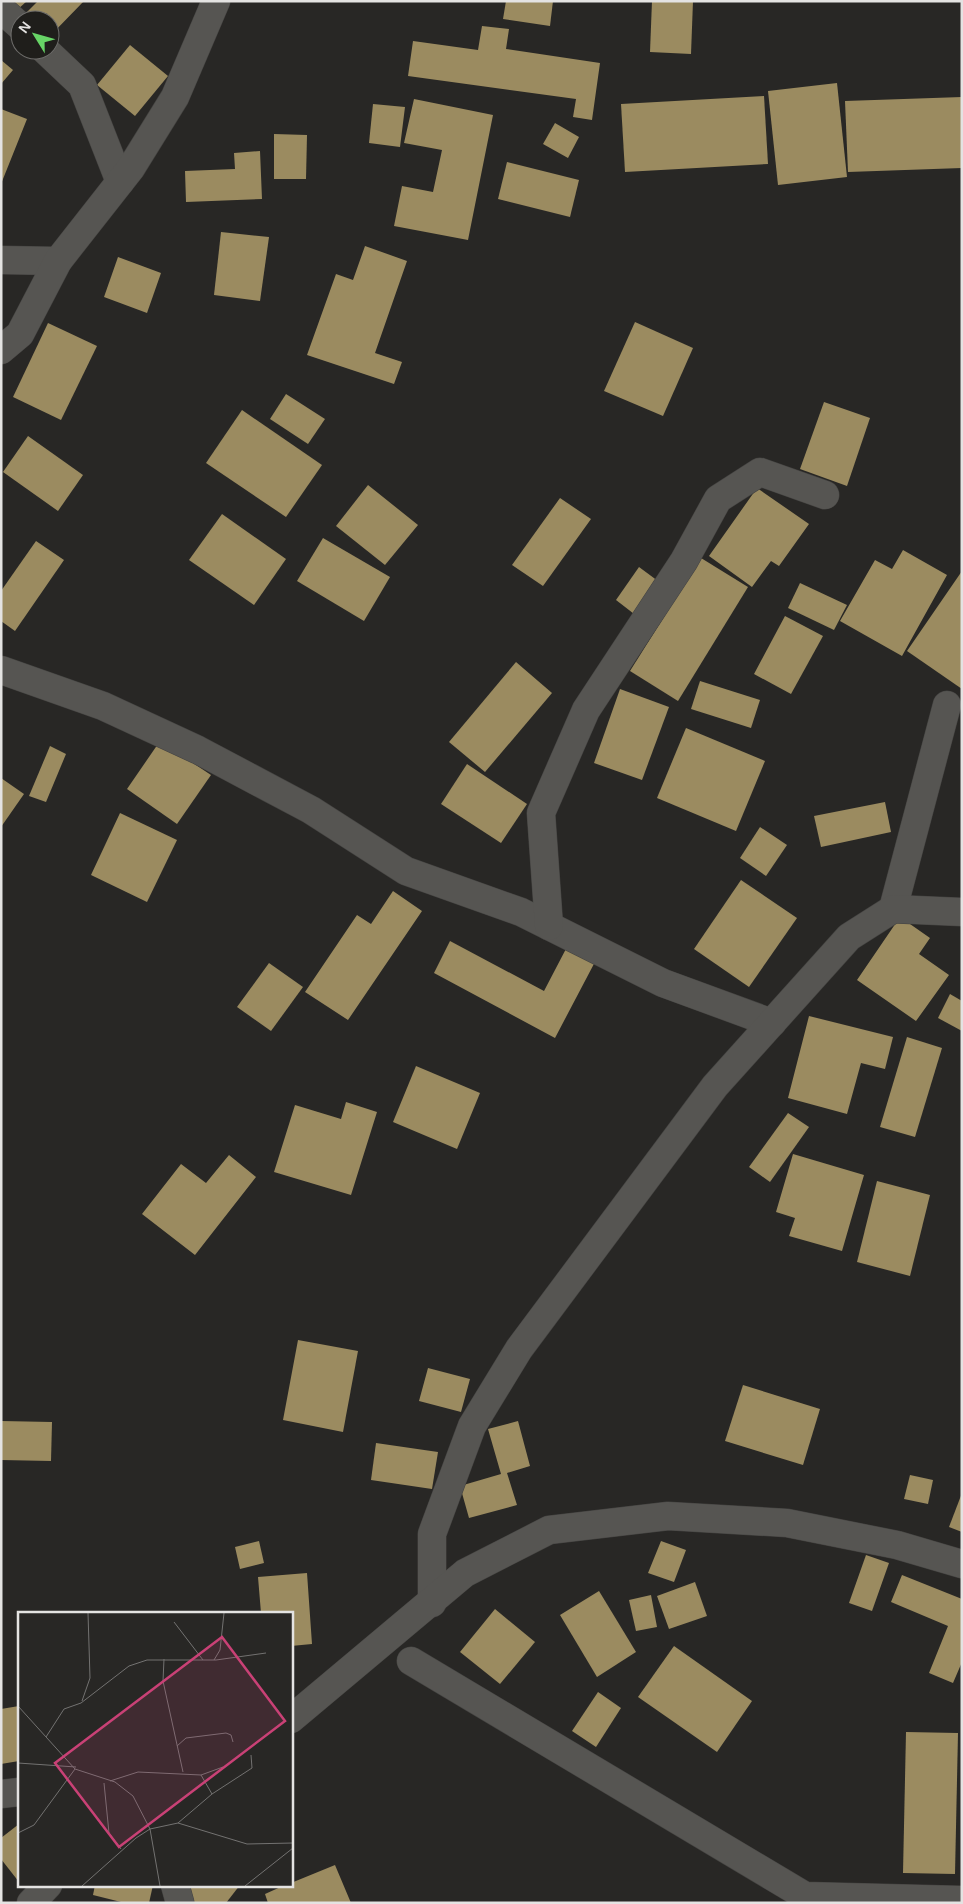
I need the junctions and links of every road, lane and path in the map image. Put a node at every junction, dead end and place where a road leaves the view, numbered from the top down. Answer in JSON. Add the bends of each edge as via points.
{"nodes":[{"id":1,"x":216,"y":1,"type":"edge"},
{"id":2,"x":56,"y":60,"type":"edge"},
{"id":3,"x":120,"y":182,"type":"junction"},
{"id":4,"x":1,"y":260,"type":"edge"},
{"id":5,"x":58,"y":261,"type":"junction"},
{"id":6,"x":1,"y":350,"type":"edge"},
{"id":7,"x":826,"y":495,"type":"dead end"},
{"id":8,"x":1,"y":670,"type":"edge"},
{"id":9,"x":947,"y":705,"type":"dead end"},
{"id":10,"x":893,"y":909,"type":"junction"},
{"id":11,"x":962,"y":912,"type":"edge"},
{"id":12,"x":549,"y":926,"type":"junction"},
{"id":13,"x":772,"y":1022,"type":"junction"},
{"id":14,"x":962,"y":1564,"type":"edge"},
{"id":15,"x":432,"y":1603,"type":"junction"},
{"id":16,"x":411,"y":1661,"type":"dead end"},
{"id":17,"x":292,"y":1718,"type":"edge"},
{"id":18,"x":18,"y":1792,"type":"edge"},
{"id":19,"x":1,"y":1794,"type":"edge"},
{"id":20,"x":47,"y":1886,"type":"edge"},
{"id":21,"x":175,"y":1886,"type":"edge"},
{"id":22,"x":962,"y":1900,"type":"edge"},
{"id":23,"x":31,"y":1903,"type":"edge"},
{"id":24,"x":180,"y":1903,"type":"edge"}],
"edges":[{"from":1,"to":3,"type":"street","via":[[175,97]]},
{"from":2,"to":3,"type":"street","via":[[82,85]]},
{"from":3,"to":5,"type":"street"},
{"from":4,"to":5,"type":"street"},
{"from":5,"to":6,"type":"street","via":[[20,334]]},
{"from":7,"to":12,"type":"street","via":[[760,472],[718,499],[684,561],[586,710],[541,814]]},
{"from":8,"to":12,"type":"street","via":[[103,706],[198,750],[311,810],[406,871],[521,912]]},
{"from":9,"to":10,"type":"street"},
{"from":10,"to":11,"type":"street"},
{"from":10,"to":13,"type":"street","via":[[849,938]]},
{"from":12,"to":13,"type":"street","via":[[662,983]]},
{"from":13,"to":15,"type":"street","via":[[715,1086],[519,1349],[472,1426],[432,1534]]},
{"from":14,"to":15,"type":"street","via":[[897,1545],[787,1523],[668,1516],[549,1530],[465,1573]]},
{"from":15,"to":17,"type":"street"},
{"from":16,"to":22,"type":"street","via":[[805,1896]]},
{"from":18,"to":19,"type":"street"},
{"from":20,"to":23,"type":"street"},
{"from":21,"to":24,"type":"street"}]}
